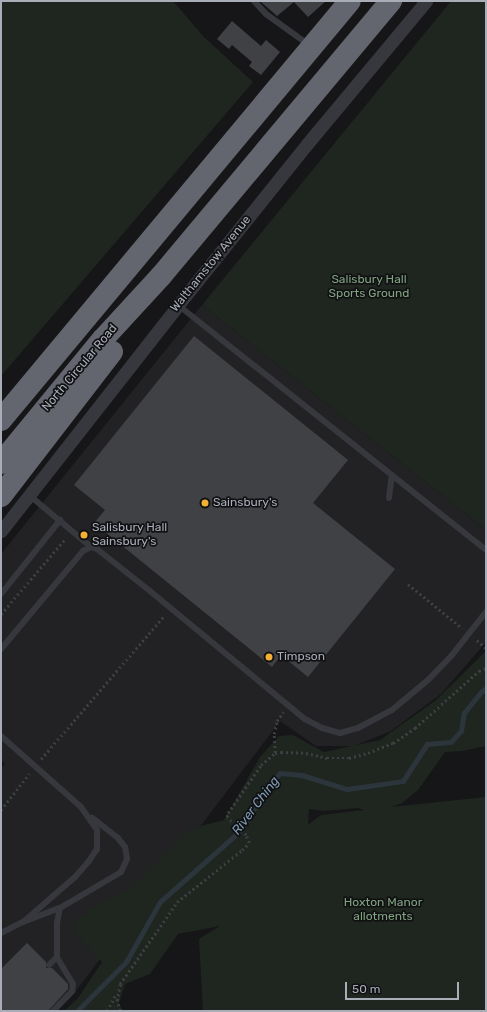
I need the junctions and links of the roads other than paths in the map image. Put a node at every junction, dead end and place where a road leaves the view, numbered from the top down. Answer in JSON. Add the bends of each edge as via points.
{"nodes":[{"id":1,"x":254,"y":1,"type":"edge"},
{"id":2,"x":350,"y":1,"type":"edge"},
{"id":3,"x":391,"y":1,"type":"edge"},
{"id":4,"x":426,"y":1,"type":"edge"},
{"id":5,"x":312,"y":47,"type":"junction"},
{"id":6,"x":161,"y":276,"type":"junction"},
{"id":7,"x":178,"y":305,"type":"junction"},
{"id":8,"x":1,"y":420,"type":"edge"},
{"id":9,"x":1,"y":463,"type":"edge"},
{"id":10,"x":392,"y":474,"type":"junction"},
{"id":11,"x":29,"y":495,"type":"junction"},
{"id":12,"x":1,"y":496,"type":"edge"},
{"id":13,"x":389,"y":498,"type":"dead end"},
{"id":14,"x":60,"y":520,"type":"junction"},
{"id":15,"x":1,"y":531,"type":"edge"},
{"id":16,"x":91,"y":547,"type":"junction"},
{"id":17,"x":486,"y":550,"type":"edge"},
{"id":18,"x":1,"y":594,"type":"edge"},
{"id":19,"x":486,"y":612,"type":"edge"},
{"id":20,"x":1,"y":649,"type":"edge"},
{"id":21,"x":1,"y":736,"type":"edge"},
{"id":22,"x":89,"y":816,"type":"junction"},
{"id":23,"x":60,"y":908,"type":"junction"},
{"id":24,"x":23,"y":922,"type":"junction"},
{"id":25,"x":1,"y":933,"type":"edge"},
{"id":26,"x":57,"y":957,"type":"junction"},
{"id":27,"x":49,"y":965,"type":"dead end"},
{"id":28,"x":53,"y":1011,"type":"edge"}],
"edges":[{"from":1,"to":5,"type":"lane","via":[[266,14]]},
{"from":2,"to":5,"type":"highway"},
{"from":3,"to":6,"type":"highway"},
{"from":4,"to":7,"type":"street","name":"Walthamstow Avenue"},
{"from":5,"to":8,"type":"highway"},
{"from":6,"to":9,"type":"highway","name":"North Circular Road","via":[[104,339]]},
{"from":6,"to":12,"type":"highway","via":[[134,323]]},
{"from":7,"to":10,"type":"lane"},
{"from":7,"to":11,"type":"street","name":"Walthamstow Avenue"},
{"from":10,"to":13,"type":"lane"},
{"from":10,"to":17,"type":"lane"},
{"from":11,"to":14,"type":"lane"},
{"from":11,"to":15,"type":"street","name":"Walthamstow Avenue"},
{"from":14,"to":16,"type":"lane"},
{"from":14,"to":18,"type":"lane"},
{"from":16,"to":19,"type":"lane","via":[[150,591],[305,719],[322,728],[340,733],[372,722],[401,703],[452,655]]},
{"from":16,"to":20,"type":"lane","via":[[83,551]]},
{"from":21,"to":22,"type":"lane"},
{"from":22,"to":23,"type":"lane","via":[[120,841],[127,854],[126,863],[121,872],[113,878]]},
{"from":22,"to":24,"type":"lane","via":[[97,830],[98,843],[95,853],[75,877]]},
{"from":23,"to":24,"type":"lane"},
{"from":23,"to":26,"type":"lane","via":[[57,923]]},
{"from":24,"to":25,"type":"lane"},
{"from":26,"to":27,"type":"lane"},
{"from":26,"to":28,"type":"lane","via":[[73,984],[72,991]]}]}
